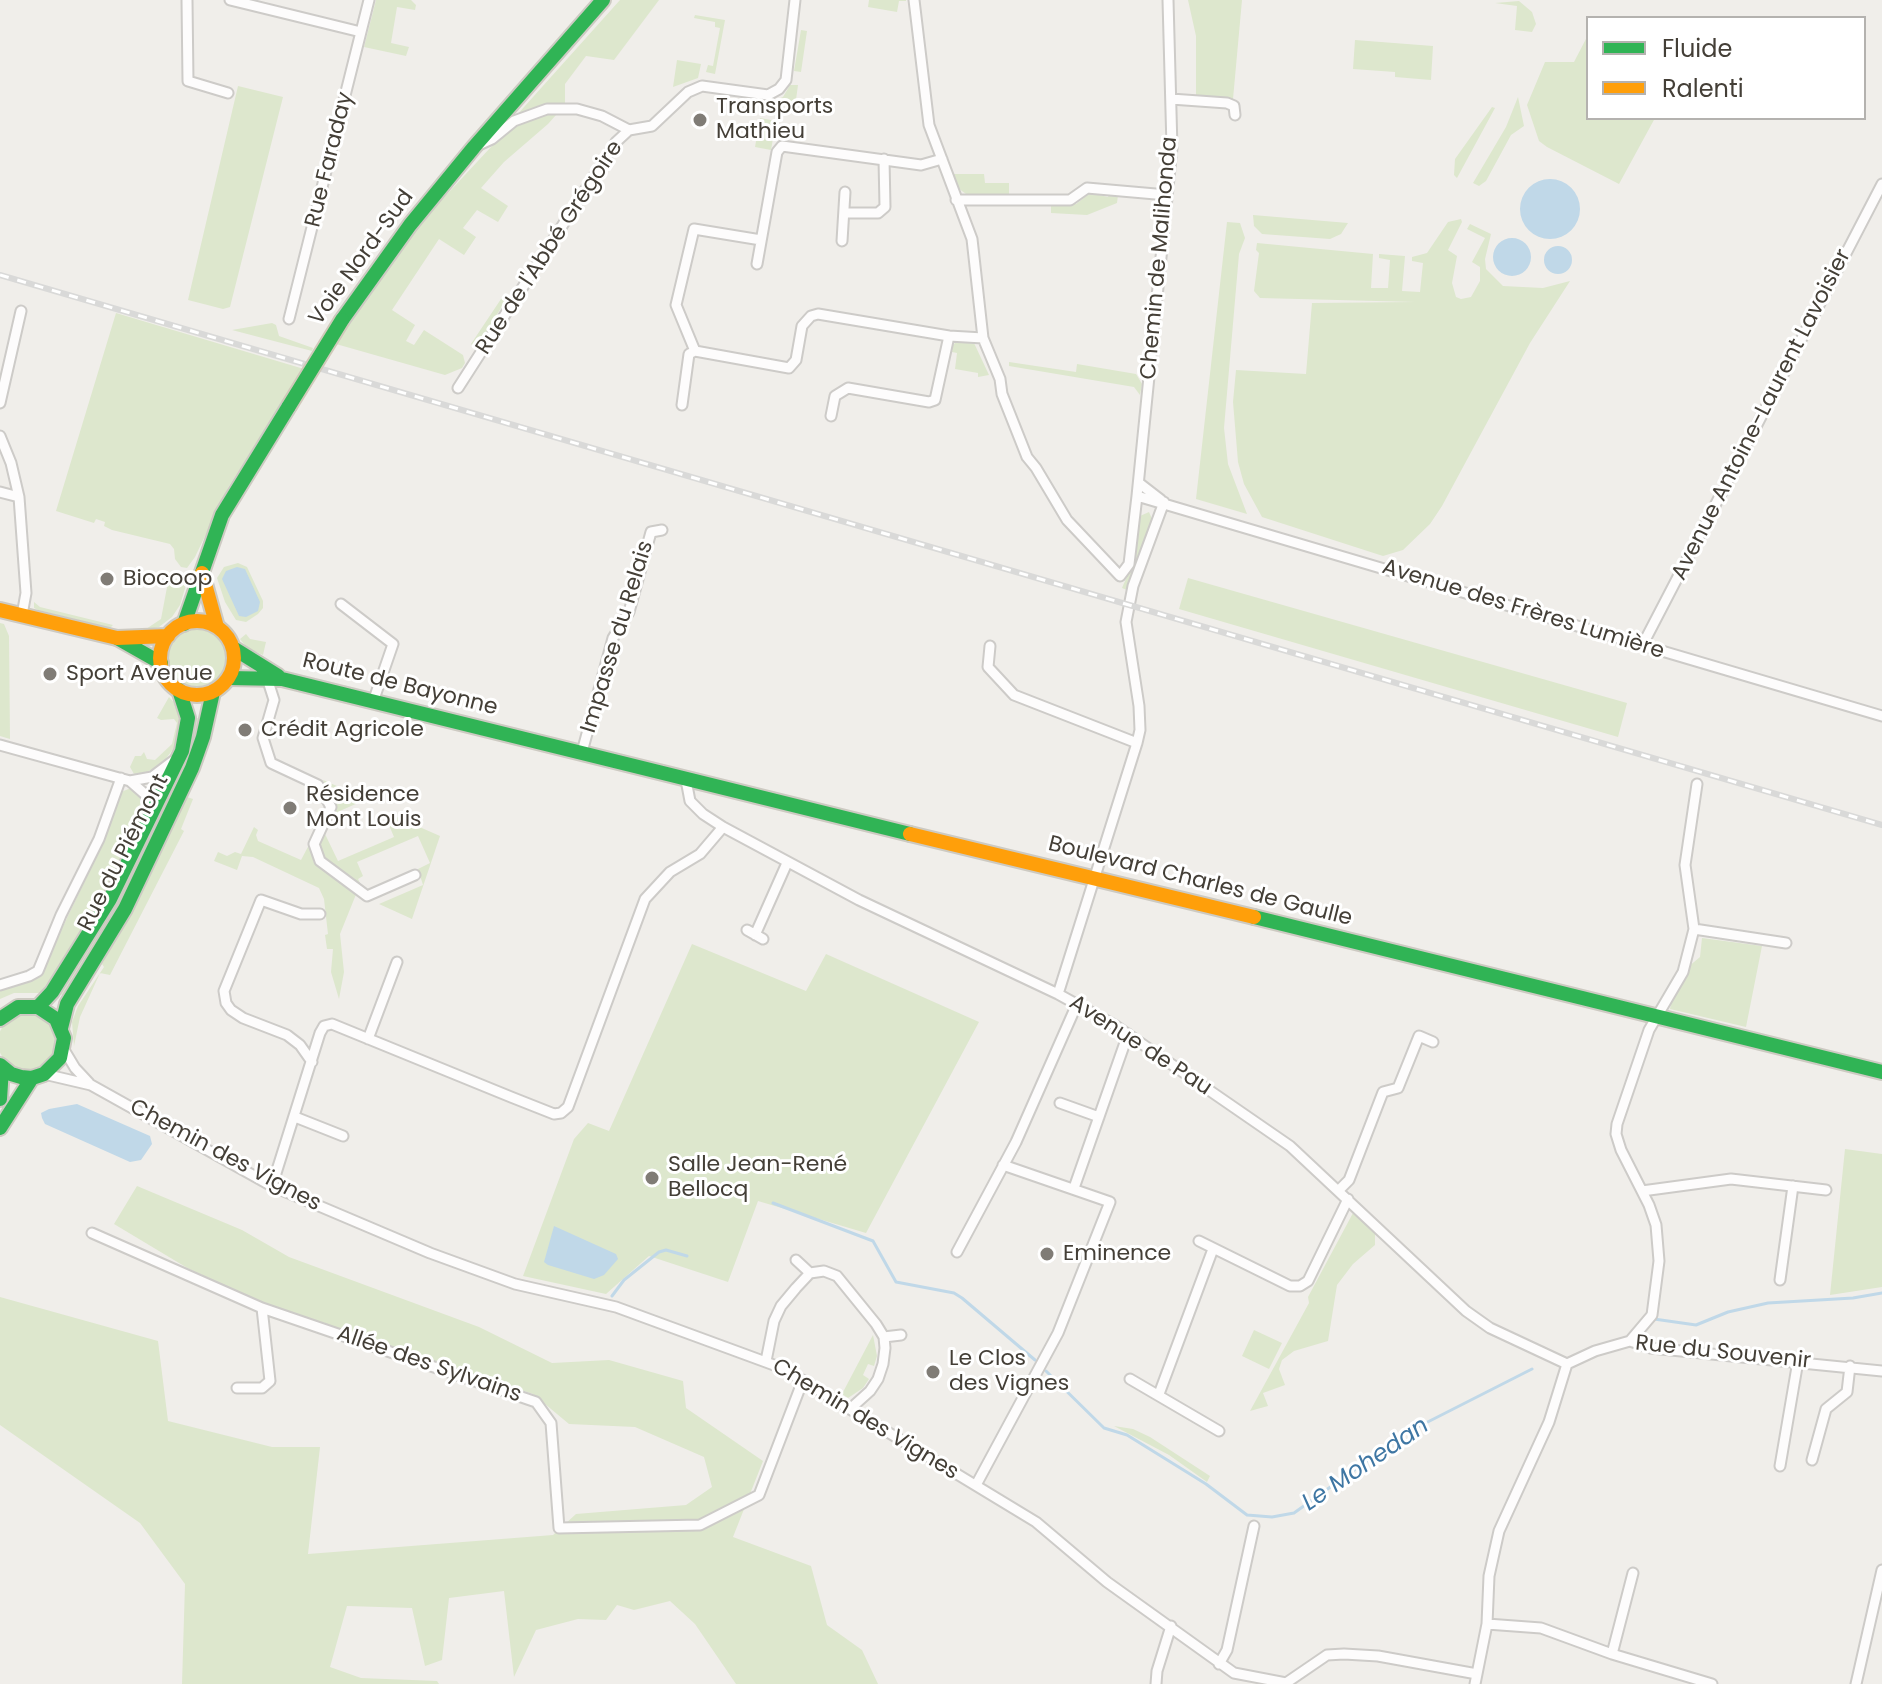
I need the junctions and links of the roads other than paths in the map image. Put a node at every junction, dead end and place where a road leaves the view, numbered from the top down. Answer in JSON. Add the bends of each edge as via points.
{"nodes":[{"id":1,"x":187,"y":0,"type":"edge"},
{"id":2,"x":230,"y":0,"type":"edge"},
{"id":3,"x":369,"y":0,"type":"edge"},
{"id":4,"x":603,"y":0,"type":"edge"},
{"id":5,"x":795,"y":0,"type":"edge"},
{"id":6,"x":914,"y":0,"type":"edge"},
{"id":7,"x":1168,"y":0,"type":"edge"},
{"id":8,"x":361,"y":32,"type":"junction"},
{"id":9,"x":228,"y":93,"type":"dead end"},
{"id":10,"x":1171,"y":99,"type":"junction"},
{"id":11,"x":1235,"y":115,"type":"dead end"},
{"id":12,"x":629,"y":130,"type":"junction"},
{"id":13,"x":474,"y":147,"type":"junction"},
{"id":14,"x":884,"y":159,"type":"junction"},
{"id":15,"x":942,"y":159,"type":"junction"},
{"id":16,"x":1882,"y":184,"type":"edge"},
{"id":17,"x":845,"y":192,"type":"dead end"},
{"id":18,"x":1167,"y":195,"type":"junction"},
{"id":19,"x":956,"y":200,"type":"junction"},
{"id":20,"x":844,"y":213,"type":"junction"},
{"id":21,"x":761,"y":240,"type":"junction"},
{"id":22,"x":842,"y":241,"type":"dead end"},
{"id":23,"x":757,"y":264,"type":"dead end"},
{"id":24,"x":21,"y":311,"type":"dead end"},
{"id":25,"x":289,"y":319,"type":"dead end"},
{"id":26,"x":949,"y":336,"type":"junction"},
{"id":27,"x":983,"y":338,"type":"junction"},
{"id":28,"x":695,"y":351,"type":"junction"},
{"id":29,"x":458,"y":388,"type":"dead end"},
{"id":30,"x":0,"y":403,"type":"edge"},
{"id":31,"x":682,"y":405,"type":"dead end"},
{"id":32,"x":831,"y":416,"type":"dead end"},
{"id":33,"x":0,"y":436,"type":"edge"},
{"id":34,"x":1139,"y":483,"type":"junction"},
{"id":35,"x":0,"y":492,"type":"edge"},
{"id":36,"x":1137,"y":496,"type":"junction"},
{"id":37,"x":19,"y":497,"type":"junction"},
{"id":38,"x":1164,"y":502,"type":"junction"},
{"id":39,"x":662,"y":530,"type":"dead end"},
{"id":40,"x":202,"y":571,"type":"junction"},
{"id":41,"x":341,"y":604,"type":"dead end"},
{"id":42,"x":0,"y":610,"type":"edge"},
{"id":43,"x":22,"y":615,"type":"junction"},
{"id":44,"x":184,"y":624,"type":"junction"},
{"id":45,"x":217,"y":627,"type":"junction"},
{"id":46,"x":168,"y":636,"type":"junction"},
{"id":47,"x":117,"y":638,"type":"junction"},
{"id":48,"x":990,"y":646,"type":"dead end"},
{"id":49,"x":1642,"y":646,"type":"junction"},
{"id":50,"x":233,"y":648,"type":"junction"},
{"id":51,"x":161,"y":663,"type":"junction"},
{"id":52,"x":229,"y":678,"type":"junction"},
{"id":53,"x":275,"y":678,"type":"junction"},
{"id":54,"x":179,"y":690,"type":"junction"},
{"id":55,"x":213,"y":692,"type":"junction"},
{"id":56,"x":373,"y":702,"type":"junction"},
{"id":57,"x":1882,"y":716,"type":"edge"},
{"id":58,"x":508,"y":734,"type":"joint"},
{"id":59,"x":1137,"y":743,"type":"junction"},
{"id":60,"x":0,"y":745,"type":"edge"},
{"id":61,"x":182,"y":751,"type":"junction"},
{"id":62,"x":582,"y":752,"type":"junction"},
{"id":63,"x":126,"y":779,"type":"junction"},
{"id":64,"x":686,"y":780,"type":"junction"},
{"id":65,"x":1697,"y":784,"type":"dead end"},
{"id":66,"x":148,"y":821,"type":"junction"},
{"id":67,"x":723,"y":827,"type":"junction"},
{"id":68,"x":787,"y":863,"type":"junction"},
{"id":69,"x":415,"y":875,"type":"dead end"},
{"id":70,"x":1095,"y":880,"type":"junction"},
{"id":71,"x":320,"y":914,"type":"dead end"},
{"id":72,"x":1694,"y":929,"type":"junction"},
{"id":73,"x":755,"y":935,"type":"dead end"},
{"id":74,"x":1786,"y":943,"type":"dead end"},
{"id":75,"x":397,"y":962,"type":"dead end"},
{"id":76,"x":0,"y":985,"type":"edge"},
{"id":77,"x":1058,"y":994,"type":"junction"},
{"id":78,"x":1077,"y":1004,"type":"junction"},
{"id":79,"x":38,"y":1007,"type":"junction"},
{"id":80,"x":1658,"y":1015,"type":"junction"},
{"id":81,"x":0,"y":1019,"type":"edge"},
{"id":82,"x":61,"y":1028,"type":"junction"},
{"id":83,"x":1128,"y":1034,"type":"junction"},
{"id":84,"x":368,"y":1039,"type":"junction"},
{"id":85,"x":1433,"y":1042,"type":"dead end"},
{"id":86,"x":63,"y":1048,"type":"junction"},
{"id":87,"x":312,"y":1062,"type":"junction"},
{"id":88,"x":1,"y":1066,"type":"edge"},
{"id":89,"x":1882,"y":1072,"type":"edge"},
{"id":90,"x":38,"y":1076,"type":"junction"},
{"id":91,"x":91,"y":1085,"type":"junction"},
{"id":92,"x":0,"y":1099,"type":"edge"},
{"id":93,"x":1060,"y":1103,"type":"dead end"},
{"id":94,"x":295,"y":1117,"type":"junction"},
{"id":95,"x":1099,"y":1117,"type":"junction"},
{"id":96,"x":0,"y":1128,"type":"edge"},
{"id":97,"x":343,"y":1136,"type":"dead end"},
{"id":98,"x":1003,"y":1165,"type":"junction"},
{"id":99,"x":272,"y":1186,"type":"junction"},
{"id":100,"x":1793,"y":1186,"type":"junction"},
{"id":101,"x":1074,"y":1188,"type":"junction"},
{"id":102,"x":1339,"y":1190,"type":"junction"},
{"id":103,"x":1826,"y":1190,"type":"dead end"},
{"id":104,"x":1642,"y":1191,"type":"junction"},
{"id":105,"x":1348,"y":1199,"type":"junction"},
{"id":106,"x":92,"y":1233,"type":"dead end"},
{"id":107,"x":1199,"y":1241,"type":"dead end"},
{"id":108,"x":1213,"y":1249,"type":"junction"},
{"id":109,"x":957,"y":1252,"type":"dead end"},
{"id":110,"x":796,"y":1260,"type":"dead end"},
{"id":111,"x":810,"y":1273,"type":"junction"},
{"id":112,"x":1780,"y":1280,"type":"dead end"},
{"id":113,"x":262,"y":1308,"type":"junction"},
{"id":114,"x":901,"y":1335,"type":"dead end"},
{"id":115,"x":884,"y":1337,"type":"junction"},
{"id":116,"x":1630,"y":1341,"type":"junction"},
{"id":117,"x":766,"y":1361,"type":"junction"},
{"id":118,"x":1798,"y":1361,"type":"junction"},
{"id":119,"x":1567,"y":1364,"type":"junction"},
{"id":120,"x":1850,"y":1366,"type":"junction"},
{"id":121,"x":1882,"y":1371,"type":"edge"},
{"id":122,"x":1130,"y":1379,"type":"dead end"},
{"id":123,"x":803,"y":1380,"type":"junction"},
{"id":124,"x":237,"y":1388,"type":"dead end"},
{"id":125,"x":1159,"y":1394,"type":"junction"},
{"id":126,"x":850,"y":1409,"type":"junction"},
{"id":127,"x":1219,"y":1431,"type":"dead end"},
{"id":128,"x":1812,"y":1460,"type":"dead end"},
{"id":129,"x":1780,"y":1466,"type":"dead end"},
{"id":130,"x":976,"y":1485,"type":"junction"},
{"id":131,"x":1254,"y":1526,"type":"dead end"},
{"id":132,"x":1882,"y":1570,"type":"edge"},
{"id":133,"x":1633,"y":1573,"type":"dead end"},
{"id":134,"x":1487,"y":1624,"type":"junction"},
{"id":135,"x":1171,"y":1626,"type":"junction"},
{"id":136,"x":1612,"y":1654,"type":"junction"},
{"id":137,"x":1219,"y":1664,"type":"junction"},
{"id":138,"x":1476,"y":1679,"type":"edge"},
{"id":139,"x":1286,"y":1683,"type":"edge"},
{"id":140,"x":1156,"y":1684,"type":"edge"},
{"id":141,"x":1712,"y":1684,"type":"edge"},
{"id":142,"x":1856,"y":1684,"type":"edge"}],
"edges":[{"from":1,"to":9,"type":"street","via":[[188,81]]},
{"from":2,"to":8,"type":"street"},
{"from":3,"to":8,"type":"street","name":"Rue Faraday"},
{"from":4,"to":13,"type":"main road","name":"Voie Nord-Sud"},
{"from":5,"to":12,"type":"street","via":[[786,80],[779,89],[768,95],[702,86],[688,92],[652,126]]},
{"from":6,"to":15,"type":"street","via":[[929,125]]},
{"from":7,"to":10,"type":"street","name":"Chemin de Malihonda"},
{"from":8,"to":25,"type":"street","name":"Rue Faraday"},
{"from":10,"to":11,"type":"street","via":[[1227,103],[1234,106]]},
{"from":10,"to":18,"type":"street","name":"Chemin de Malihonda"},
{"from":12,"to":13,"type":"street","name":"Rue de l'Abbé Grégoire","via":[[577,109],[547,109],[514,121]]},
{"from":12,"to":29,"type":"street","name":"Rue de l'Abbé Grégoire","via":[[616,142]]},
{"from":13,"to":40,"type":"main road","name":"Voie Nord-Sud","bridge":true,"via":[[342,320],[222,515]]},
{"from":14,"to":15,"type":"street","via":[[921,165]]},
{"from":14,"to":20,"type":"street","via":[[885,207],[878,213]]},
{"from":14,"to":21,"type":"street","via":[[782,146]]},
{"from":15,"to":19,"type":"street"},
{"from":16,"to":49,"type":"street","name":"Avenue Antoine-Laurent Lavoisier"},
{"from":17,"to":20,"type":"street"},
{"from":18,"to":19,"type":"street","via":[[1087,188],[1070,200]]},
{"from":18,"to":34,"type":"street","name":"Chemin de Malihonda"},
{"from":19,"to":27,"type":"street","via":[[972,239]]},
{"from":20,"to":22,"type":"street"},
{"from":21,"to":23,"type":"street"},
{"from":21,"to":28,"type":"street","via":[[694,229],[676,305]]},
{"from":24,"to":30,"type":"street"},
{"from":26,"to":27,"type":"street"},
{"from":26,"to":28,"type":"street","via":[[818,314],[802,326],[796,360],[789,368]]},
{"from":26,"to":32,"type":"street","via":[[935,400],[848,388],[835,396]]},
{"from":27,"to":36,"type":"street","name":"Chemin de Malihonda","via":[[1027,457],[1067,520],[1120,576],[1129,564]]},
{"from":28,"to":31,"type":"street","via":[[686,360]]},
{"from":33,"to":37,"type":"street"},
{"from":34,"to":36,"type":"street","name":"Chemin de Malihonda"},
{"from":34,"to":38,"type":"street"},
{"from":35,"to":37,"type":"street"},
{"from":36,"to":38,"type":"street"},
{"from":37,"to":43,"type":"street","via":[[26,593]]},
{"from":38,"to":49,"type":"street","name":"Avenue des Frères Lumière"},
{"from":38,"to":59,"type":"street","via":[[1133,586],[1126,622],[1139,706]]},
{"from":39,"to":62,"type":"street","name":"Impasse du Relais","via":[[651,532],[629,612],[613,638]]},
{"from":40,"to":44,"type":"main road","name":"Voie Nord-Sud"},
{"from":40,"to":45,"type":"main road"},
{"from":41,"to":56,"type":"street","via":[[393,644]]},
{"from":42,"to":43,"type":"main road"},
{"from":43,"to":47,"type":"main road"},
{"from":44,"to":45,"type":"main road"},
{"from":44,"to":46,"type":"main road"},
{"from":45,"to":50,"type":"main road"},
{"from":46,"to":47,"type":"main road"},
{"from":46,"to":51,"type":"main road"},
{"from":47,"to":51,"type":"main road"},
{"from":48,"to":59,"type":"street","via":[[988,667],[1014,695]]},
{"from":49,"to":57,"type":"street","name":"Avenue des Frères Lumière"},
{"from":50,"to":52,"type":"main road"},
{"from":50,"to":53,"type":"main road","name":"Route de Bayonne"},
{"from":51,"to":54,"type":"main road"},
{"from":52,"to":53,"type":"main road","name":"Route de Bayonne"},
{"from":52,"to":55,"type":"main road"},
{"from":53,"to":56,"type":"main road","name":"Route de Bayonne"},
{"from":53,"to":69,"type":"street","via":[[263,738],[271,763],[318,785],[331,807],[314,844],[320,861],[367,896]]},
{"from":54,"to":55,"type":"main road","via":[[190,695]]},
{"from":54,"to":61,"type":"main road","name":"Rue du Piémont","via":[[188,729]]},
{"from":55,"to":82,"type":"main road","name":"Rue du Piémont","via":[[192,768],[125,909],[67,1004]]},
{"from":56,"to":58,"type":"main road","name":"Route de Bayonne"},
{"from":58,"to":62,"type":"main road","name":"Boulevard Charles de Gaulle"},
{"from":59,"to":70,"type":"street"},
{"from":60,"to":63,"type":"street"},
{"from":61,"to":63,"type":"street","via":[[159,773],[144,780]]},
{"from":61,"to":66,"type":"main road","name":"Rue du Piémont"},
{"from":62,"to":64,"type":"main road","name":"Boulevard Charles de Gaulle"},
{"from":63,"to":66,"type":"street","via":[[146,795]]},
{"from":63,"to":76,"type":"street","name":"Rue du Piémont","via":[[38,971]]},
{"from":64,"to":67,"type":"street","name":"Avenue de Pau","via":[[690,801]]},
{"from":64,"to":70,"type":"main road","name":"Boulevard Charles de Gaulle"},
{"from":65,"to":72,"type":"street","via":[[1685,865]]},
{"from":66,"to":79,"type":"main road","name":"Rue du Piémont","via":[[110,899]]},
{"from":67,"to":68,"type":"street","name":"Avenue de Pau"},
{"from":67,"to":84,"type":"street","via":[[700,854],[670,872],[645,899],[568,1107],[561,1113]]},
{"from":68,"to":73,"type":"street"},
{"from":68,"to":77,"type":"street","name":"Avenue de Pau"},
{"from":70,"to":77,"type":"street"},
{"from":70,"to":80,"type":"main road","name":"Boulevard Charles de Gaulle"},
{"from":71,"to":87,"type":"street","via":[[301,914],[261,900],[224,991],[231,1010],[287,1035]]},
{"from":72,"to":74,"type":"street"},
{"from":72,"to":80,"type":"street","via":[[1683,972]]},
{"from":75,"to":84,"type":"street"},
{"from":77,"to":78,"type":"street","name":"Avenue de Pau"},
{"from":78,"to":83,"type":"street","name":"Avenue de Pau"},
{"from":78,"to":98,"type":"street"},
{"from":79,"to":81,"type":"main road","via":[[18,1007]]},
{"from":79,"to":82,"type":"main road"},
{"from":80,"to":89,"type":"main road","name":"Boulevard Charles de Gaulle"},
{"from":80,"to":104,"type":"street","via":[[1616,1134]]},
{"from":82,"to":86,"type":"main road"},
{"from":83,"to":95,"type":"street"},
{"from":83,"to":102,"type":"street","name":"Avenue de Pau","via":[[1263,1126]]},
{"from":84,"to":87,"type":"street","via":[[332,1024],[324,1026]]},
{"from":85,"to":102,"type":"street","via":[[1419,1036],[1398,1088],[1383,1092],[1349,1180]]},
{"from":86,"to":90,"type":"main road","via":[[53,1067]]},
{"from":86,"to":91,"type":"street","name":"Chemin des Vignes"},
{"from":87,"to":94,"type":"street"},
{"from":88,"to":90,"type":"main road","via":[[11,1074]]},
{"from":88,"to":92,"type":"main road"},
{"from":90,"to":91,"type":"street","name":"Chemin des Vignes"},
{"from":90,"to":96,"type":"main road"},
{"from":91,"to":99,"type":"street","name":"Chemin des Vignes"},
{"from":93,"to":95,"type":"street"},
{"from":94,"to":97,"type":"street"},
{"from":94,"to":99,"type":"street"},
{"from":95,"to":101,"type":"street"},
{"from":98,"to":101,"type":"street"},
{"from":98,"to":109,"type":"street"},
{"from":99,"to":117,"type":"street","name":"Chemin des Vignes","via":[[515,1284],[616,1307]]},
{"from":100,"to":103,"type":"street"},
{"from":100,"to":104,"type":"street","via":[[1731,1179]]},
{"from":100,"to":112,"type":"street"},
{"from":101,"to":130,"type":"street","via":[[1110,1202],[1058,1333]]},
{"from":102,"to":105,"type":"street","name":"Avenue de Pau"},
{"from":104,"to":116,"type":"street","via":[[1656,1225],[1659,1261],[1652,1315]]},
{"from":105,"to":108,"type":"street","via":[[1308,1281],[1300,1286]]},
{"from":105,"to":119,"type":"street","name":"Avenue de Pau","via":[[1466,1311]]},
{"from":106,"to":113,"type":"street"},
{"from":107,"to":108,"type":"street"},
{"from":108,"to":125,"type":"street"},
{"from":110,"to":111,"type":"street"},
{"from":111,"to":115,"type":"street","via":[[837,1276]]},
{"from":111,"to":117,"type":"street","via":[[781,1306]]},
{"from":113,"to":123,"type":"street","name":"Allée des Sylvains","via":[[536,1402],[551,1423],[559,1528],[700,1525],[759,1495]]},
{"from":113,"to":124,"type":"street","via":[[270,1381],[262,1388]]},
{"from":114,"to":115,"type":"street"},
{"from":115,"to":126,"type":"street","via":[[878,1379]]},
{"from":116,"to":118,"type":"street","name":"Rue du Souvenir","via":[[1651,1348]]},
{"from":116,"to":119,"type":"street","name":"Rue du Souvenir"},
{"from":117,"to":123,"type":"street","name":"Chemin des Vignes"},
{"from":118,"to":120,"type":"street","name":"Rue du Souvenir"},
{"from":118,"to":129,"type":"street"},
{"from":119,"to":134,"type":"street","via":[[1549,1422],[1499,1531],[1489,1576]]},
{"from":120,"to":121,"type":"street","name":"Rue du Souvenir"},
{"from":120,"to":128,"type":"street","via":[[1847,1392],[1826,1409]]},
{"from":122,"to":125,"type":"street"},
{"from":123,"to":126,"type":"street","name":"Chemin des Vignes"},
{"from":125,"to":127,"type":"street"},
{"from":126,"to":130,"type":"street","name":"Chemin des Vignes"},
{"from":130,"to":135,"type":"street","name":"Chemin des Vignes","via":[[1036,1522],[1107,1582]]},
{"from":131,"to":137,"type":"street","via":[[1227,1650]]},
{"from":132,"to":142,"type":"street"},
{"from":133,"to":136,"type":"street"},
{"from":134,"to":136,"type":"street","via":[[1541,1628]]},
{"from":134,"to":138,"type":"street"},
{"from":135,"to":137,"type":"street","name":"Chemin des Vignes"},
{"from":135,"to":140,"type":"street"},
{"from":136,"to":141,"type":"street"},
{"from":137,"to":139,"type":"street","name":"Chemin des Vignes","via":[[1250,1678]]},
{"from":138,"to":139,"type":"street","name":"Chemin des Vignes","via":[[1378,1656],[1344,1654],[1327,1655]]}]}
